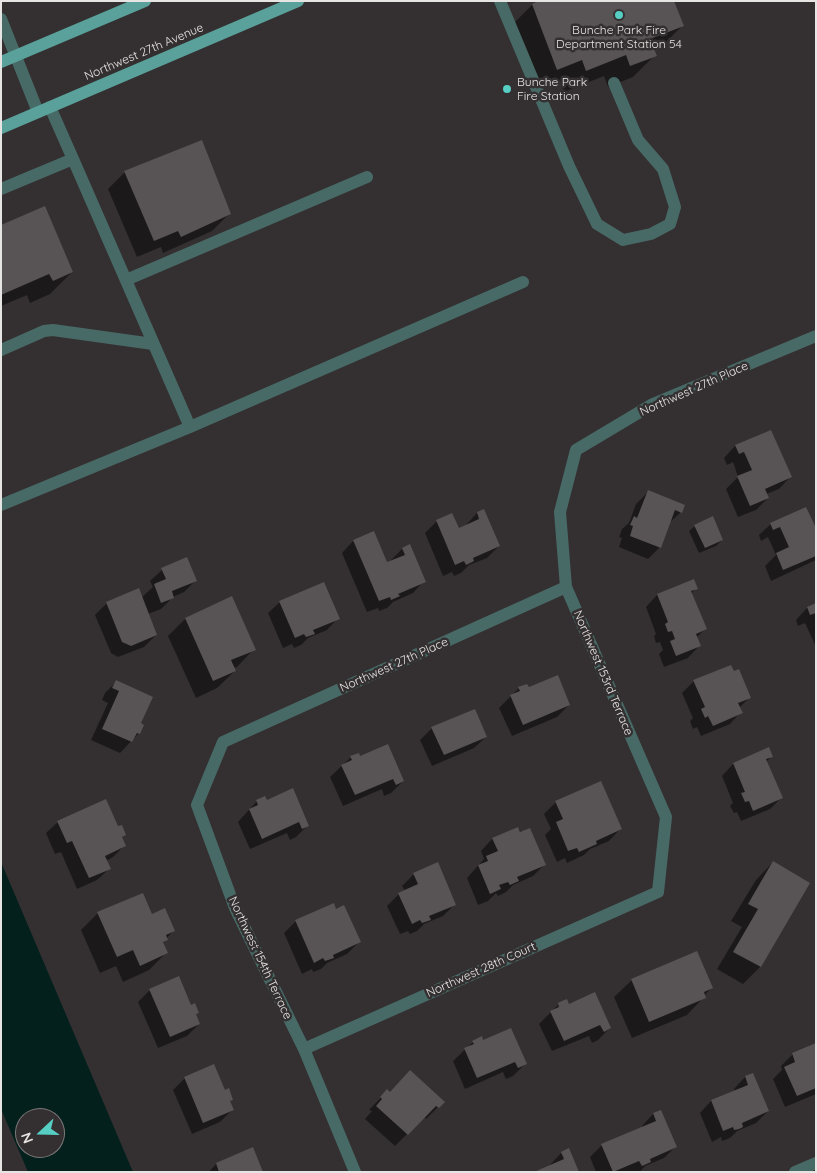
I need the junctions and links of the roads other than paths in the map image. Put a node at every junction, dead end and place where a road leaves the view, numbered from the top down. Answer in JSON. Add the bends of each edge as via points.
{"nodes":[{"id":1,"x":145,"y":1,"type":"edge"},
{"id":2,"x":298,"y":1,"type":"edge"},
{"id":3,"x":500,"y":1,"type":"edge"},
{"id":4,"x":1,"y":19,"type":"edge"},
{"id":5,"x":16,"y":56,"type":"junction"},
{"id":6,"x":1,"y":62,"type":"edge"},
{"id":7,"x":614,"y":83,"type":"dead end"},
{"id":8,"x":44,"y":110,"type":"junction"},
{"id":9,"x":1,"y":128,"type":"edge"},
{"id":10,"x":74,"y":160,"type":"junction"},
{"id":11,"x":367,"y":177,"type":"dead end"},
{"id":12,"x":1,"y":189,"type":"edge"},
{"id":13,"x":126,"y":280,"type":"junction"},
{"id":14,"x":523,"y":282,"type":"dead end"},
{"id":15,"x":816,"y":336,"type":"edge"},
{"id":16,"x":154,"y":344,"type":"junction"},
{"id":17,"x":1,"y":350,"type":"edge"},
{"id":18,"x":190,"y":426,"type":"junction"},
{"id":19,"x":576,"y":450,"type":"joint"},
{"id":20,"x":1,"y":505,"type":"edge"},
{"id":21,"x":566,"y":587,"type":"junction"},
{"id":22,"x":222,"y":742,"type":"joint"},
{"id":23,"x":658,"y":892,"type":"joint"},
{"id":24,"x":304,"y":1049,"type":"junction"},
{"id":25,"x":816,"y":1163,"type":"edge"},
{"id":26,"x":355,"y":1172,"type":"edge"},
{"id":27,"x":796,"y":1172,"type":"edge"}],
"edges":[{"from":1,"to":5,"type":"main road"},
{"from":2,"to":8,"type":"main road","name":"Northwest 27th Avenue"},
{"from":3,"to":7,"type":"street","via":[[568,166],[597,224],[623,240],[651,234],[670,224],[675,207],[663,169],[638,140]]},
{"from":4,"to":5,"type":"street"},
{"from":5,"to":6,"type":"main road"},
{"from":5,"to":8,"type":"street"},
{"from":8,"to":9,"type":"main road","name":"Northwest 27th Avenue"},
{"from":8,"to":10,"type":"street"},
{"from":10,"to":12,"type":"street"},
{"from":10,"to":13,"type":"street"},
{"from":11,"to":13,"type":"street"},
{"from":13,"to":16,"type":"street"},
{"from":14,"to":18,"type":"street"},
{"from":15,"to":19,"type":"street","name":"Northwest 27th Place","via":[[653,404]]},
{"from":16,"to":17,"type":"street","via":[[53,330]]},
{"from":16,"to":18,"type":"street"},
{"from":18,"to":20,"type":"street"},
{"from":19,"to":21,"type":"street","name":"Northwest 153rd Terrace","via":[[560,512]]},
{"from":21,"to":22,"type":"street","name":"Northwest 27th Place"},
{"from":21,"to":23,"type":"street","name":"Northwest 153rd Terrace","via":[[666,817]]},
{"from":22,"to":24,"type":"street","name":"Northwest 154th Terrace","via":[[197,805],[235,908]]},
{"from":23,"to":24,"type":"street","name":"Northwest 28th Court"},
{"from":24,"to":26,"type":"street","name":"Northwest 154th Terrace"},
{"from":25,"to":27,"type":"street"}]}
